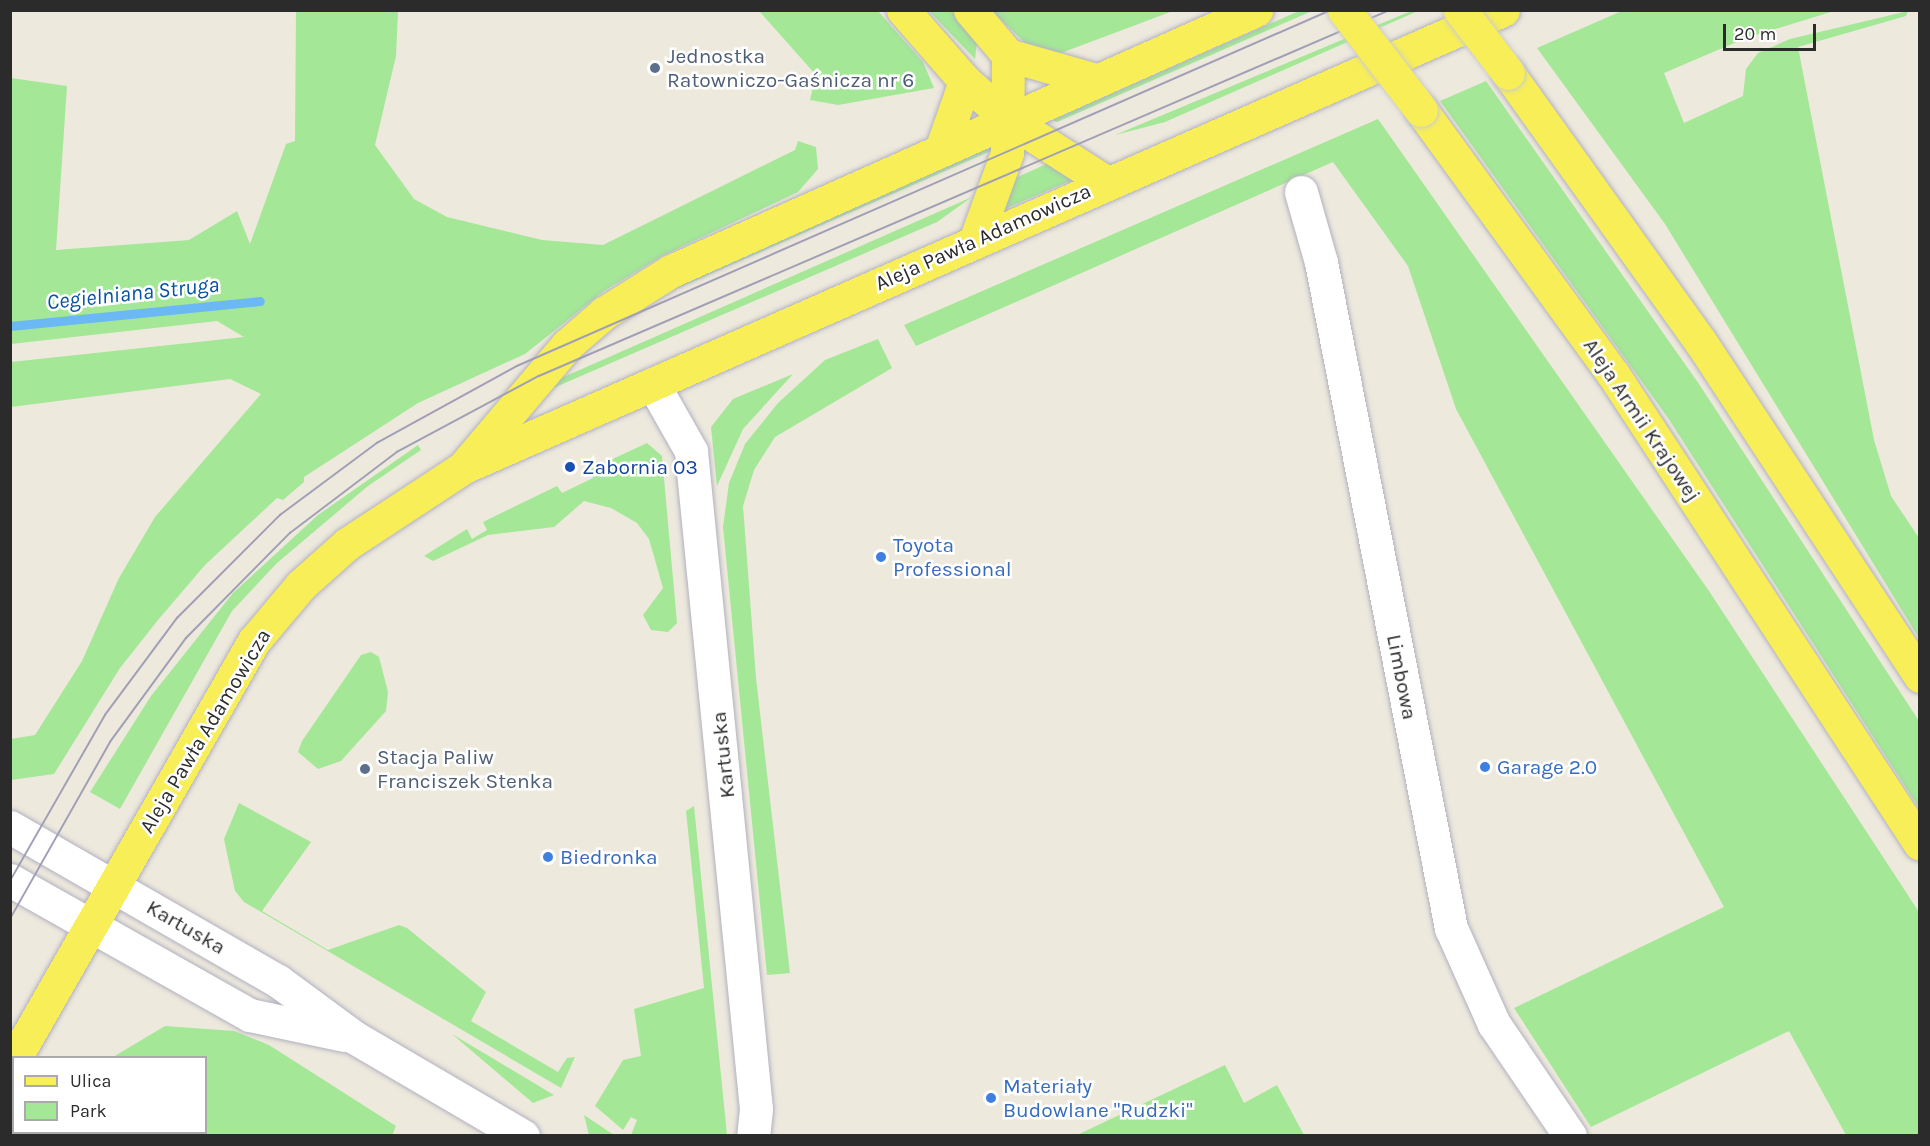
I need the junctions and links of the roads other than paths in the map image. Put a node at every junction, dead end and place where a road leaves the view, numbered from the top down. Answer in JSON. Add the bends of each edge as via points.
{"nodes":[{"id":1,"x":903,"y":10,"type":"edge"},
{"id":2,"x":970,"y":10,"type":"edge"},
{"id":3,"x":1256,"y":10,"type":"edge"},
{"id":4,"x":1344,"y":10,"type":"edge"},
{"id":5,"x":1460,"y":10,"type":"edge"},
{"id":6,"x":1503,"y":10,"type":"edge"},
{"id":7,"x":1008,"y":55,"type":"junction"},
{"id":8,"x":1096,"y":80,"type":"junction"},
{"id":9,"x":965,"y":81,"type":"junction"},
{"id":10,"x":1009,"y":120,"type":"junction"},
{"id":11,"x":941,"y":150,"type":"junction"},
{"id":12,"x":1107,"y":183,"type":"junction"},
{"id":13,"x":1301,"y":192,"type":"dead end"},
{"id":14,"x":975,"y":241,"type":"junction"},
{"id":15,"x":653,"y":384,"type":"junction"},
{"id":16,"x":464,"y":467,"type":"junction"},
{"id":17,"x":1920,"y":676,"type":"edge"},
{"id":18,"x":10,"y":827,"type":"edge"},
{"id":19,"x":1920,"y":844,"type":"edge"},
{"id":20,"x":10,"y":880,"type":"edge"},
{"id":21,"x":116,"y":886,"type":"junction"},
{"id":22,"x":92,"y":926,"type":"junction"},
{"id":23,"x":354,"y":1037,"type":"junction"},
{"id":24,"x":16,"y":1056,"type":"edge"},
{"id":25,"x":523,"y":1136,"type":"edge"},
{"id":26,"x":753,"y":1136,"type":"edge"},
{"id":27,"x":1570,"y":1136,"type":"edge"}],
"edges":[{"from":1,"to":9,"type":"main road"},
{"from":2,"to":7,"type":"main road"},
{"from":3,"to":8,"type":"main road","name":"Aleja Pawła Adamowicza"},
{"from":4,"to":19,"type":"main road","name":"Aleja Armii Krajowej","bridge":true,"via":[[1613,374]]},
{"from":5,"to":17,"type":"main road","bridge":true,"via":[[1700,341]]},
{"from":6,"to":12,"type":"main road","name":"Aleja Pawła Adamowicza"},
{"from":7,"to":8,"type":"main road"},
{"from":7,"to":10,"type":"main road"},
{"from":8,"to":10,"type":"main road","name":"Aleja Pawła Adamowicza"},
{"from":9,"to":10,"type":"main road"},
{"from":9,"to":11,"type":"main road"},
{"from":10,"to":11,"type":"main road","name":"Aleja Pawła Adamowicza"},
{"from":10,"to":12,"type":"main road"},
{"from":10,"to":14,"type":"main road","via":[[1000,176]]},
{"from":11,"to":16,"type":"main road","name":"Aleja Pawła Adamowicza","via":[[716,248],[604,313],[567,345]]},
{"from":12,"to":14,"type":"main road","name":"Aleja Pawła Adamowicza"},
{"from":13,"to":27,"type":"street","name":"Limbowa","via":[[1321,262],[1451,928],[1494,1024]]},
{"from":14,"to":15,"type":"main road","name":"Aleja Pawła Adamowicza"},
{"from":15,"to":16,"type":"main road","name":"Aleja Pawła Adamowicza"},
{"from":15,"to":26,"type":"street","name":"Kartuska","via":[[691,451],[750,1050]]},
{"from":16,"to":21,"type":"main road","name":"Aleja Pawła Adamowicza","via":[[347,544],[301,585],[255,641]]},
{"from":18,"to":21,"type":"street","name":"Kartuska"},
{"from":20,"to":22,"type":"street","name":"Kartuska"},
{"from":21,"to":22,"type":"main road","name":"Aleja Pawła Adamowicza"},
{"from":21,"to":23,"type":"street","name":"Kartuska","via":[[278,981]]},
{"from":22,"to":23,"type":"street","name":"Kartuska","via":[[250,1015]]},
{"from":22,"to":24,"type":"main road","name":"Aleja Pawła Adamowicza"},
{"from":23,"to":25,"type":"street","name":"Kartuska"}]}
